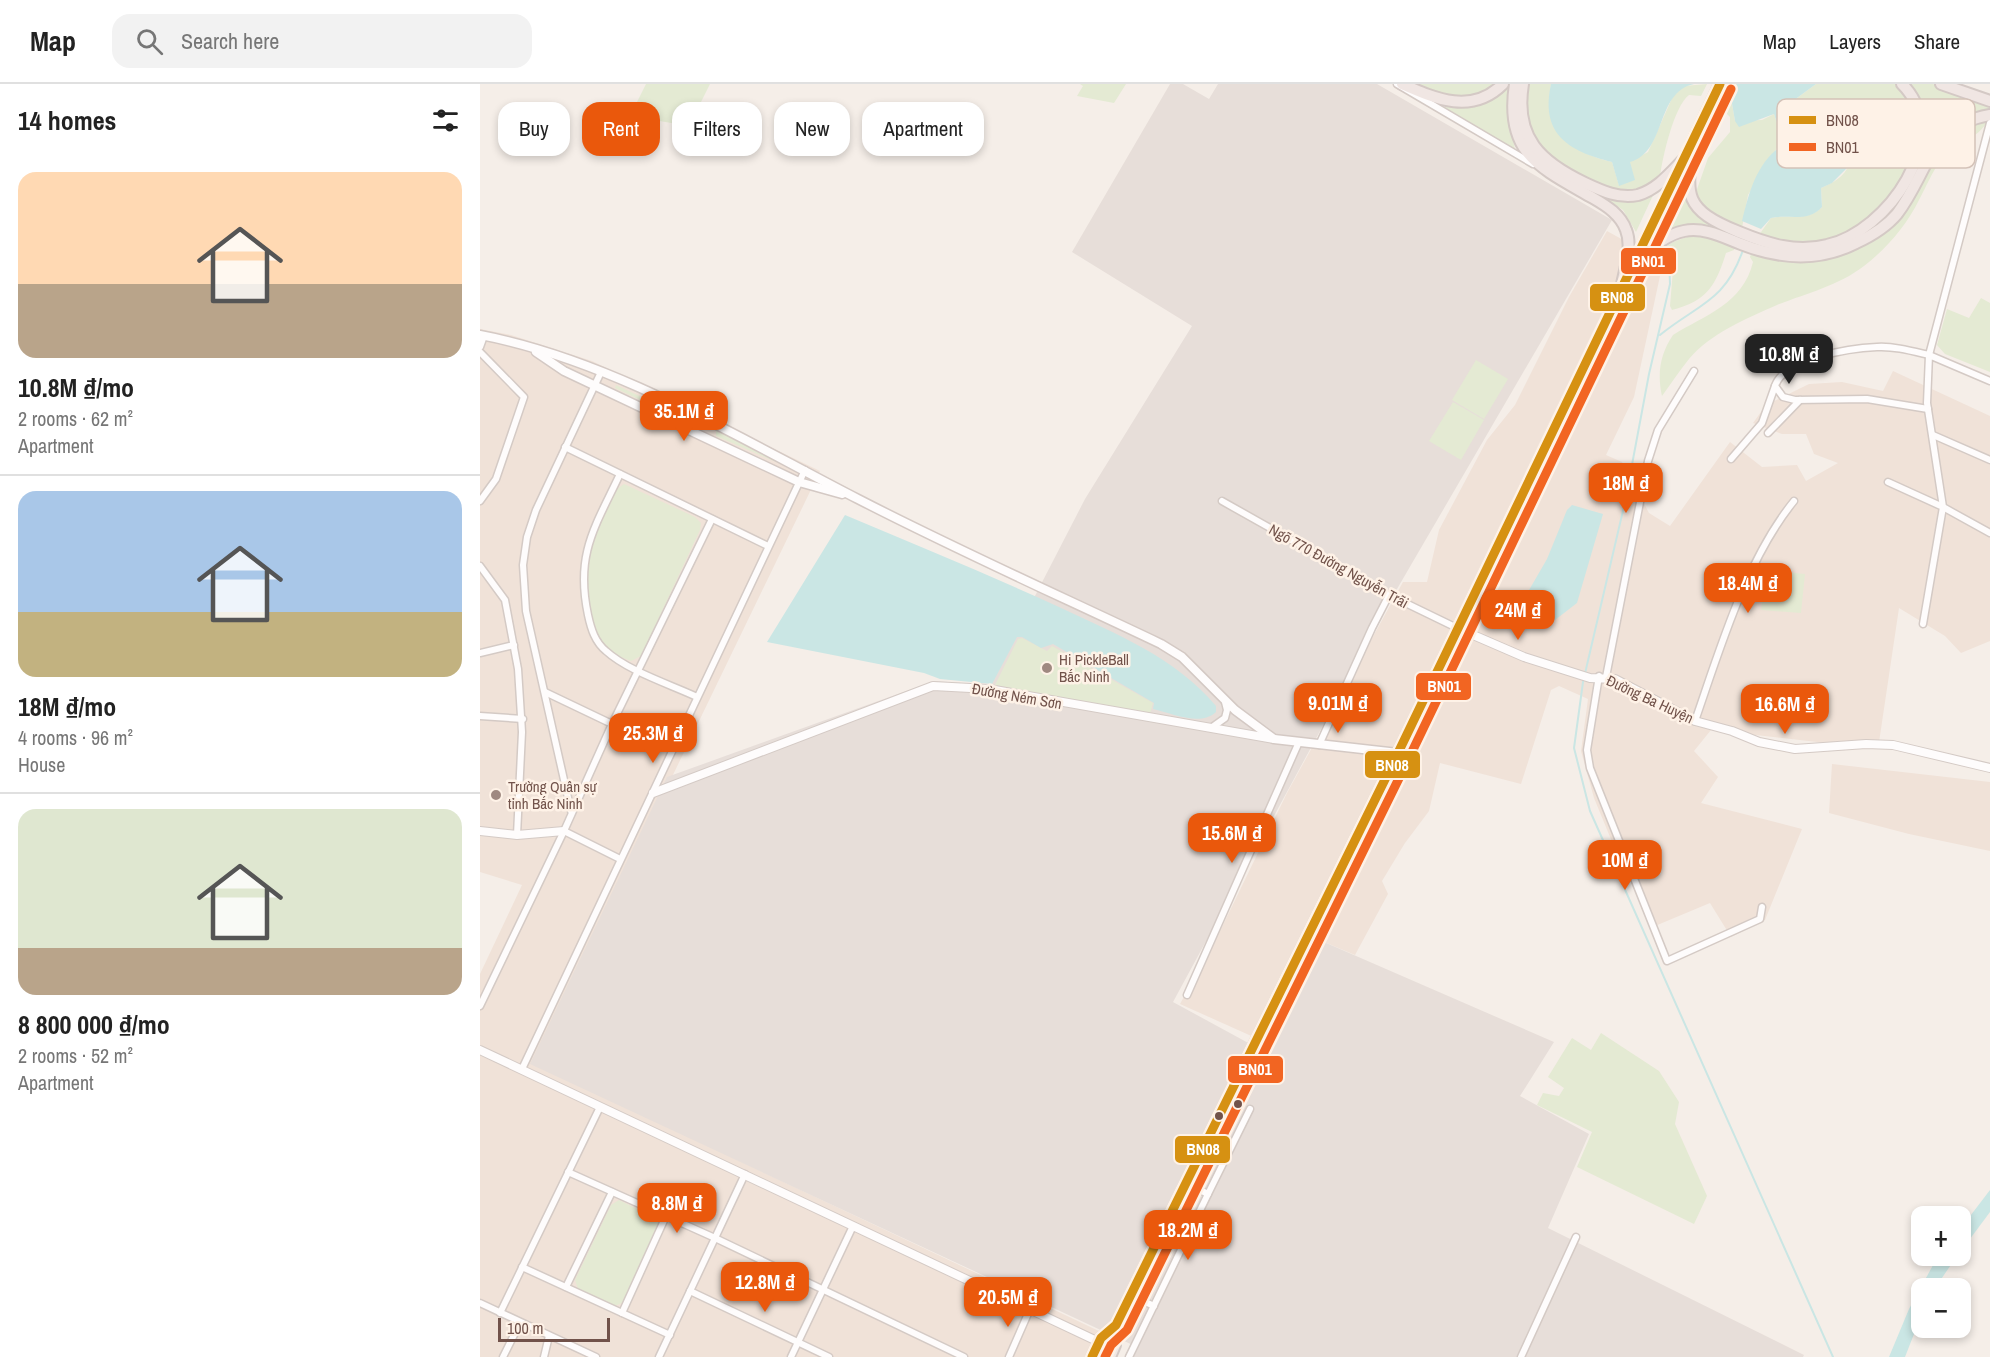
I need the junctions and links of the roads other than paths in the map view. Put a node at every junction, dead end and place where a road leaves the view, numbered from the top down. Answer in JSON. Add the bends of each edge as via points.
{"nodes":[{"id":1,"x":1397,"y":84,"type":"edge"},
{"id":2,"x":1402,"y":84,"type":"edge"},
{"id":3,"x":1503,"y":84,"type":"edge"},
{"id":4,"x":1515,"y":84,"type":"edge"},
{"id":5,"x":1523,"y":84,"type":"edge"},
{"id":6,"x":1720,"y":84,"type":"edge"},
{"id":7,"x":1902,"y":84,"type":"edge"},
{"id":8,"x":1941,"y":84,"type":"edge"},
{"id":9,"x":1913,"y":99,"type":"edge"},
{"id":10,"x":1990,"y":101,"type":"edge"},
{"id":11,"x":1990,"y":115,"type":"edge"},
{"id":12,"x":1975,"y":120,"type":"edge"},
{"id":13,"x":1990,"y":123,"type":"edge"},
{"id":14,"x":1989,"y":133,"type":"edge"},
{"id":15,"x":1695,"y":137,"type":"junction"},
{"id":16,"x":1685,"y":158,"type":"junction"},
{"id":17,"x":1541,"y":168,"type":"junction"},
{"id":18,"x":1911,"y":168,"type":"edge"},
{"id":19,"x":1921,"y":168,"type":"edge"},
{"id":20,"x":1634,"y":263,"type":"junction"},
{"id":21,"x":1621,"y":289,"type":"junction"},
{"id":22,"x":482,"y":335,"type":"edge"},
{"id":23,"x":480,"y":347,"type":"edge"},
{"id":24,"x":530,"y":348,"type":"junction"},
{"id":25,"x":480,"y":352,"type":"edge"},
{"id":26,"x":1929,"y":355,"type":"junction"},
{"id":27,"x":1694,"y":371,"type":"dead end"},
{"id":28,"x":600,"y":372,"type":"junction"},
{"id":29,"x":1990,"y":381,"type":"edge"},
{"id":30,"x":594,"y":386,"type":"junction"},
{"id":31,"x":1775,"y":386,"type":"junction"},
{"id":32,"x":1801,"y":399,"type":"junction"},
{"id":33,"x":1928,"y":409,"type":"junction"},
{"id":34,"x":704,"y":421,"type":"junction"},
{"id":35,"x":1768,"y":433,"type":"dead end"},
{"id":36,"x":698,"y":434,"type":"junction"},
{"id":37,"x":1933,"y":435,"type":"junction"},
{"id":38,"x":565,"y":447,"type":"junction"},
{"id":39,"x":1731,"y":459,"type":"dead end"},
{"id":40,"x":1990,"y":460,"type":"edge"},
{"id":41,"x":805,"y":470,"type":"junction"},
{"id":42,"x":620,"y":474,"type":"junction"},
{"id":43,"x":799,"y":482,"type":"junction"},
{"id":44,"x":1888,"y":482,"type":"dead end"},
{"id":45,"x":857,"y":498,"type":"junction"},
{"id":46,"x":480,"y":501,"type":"edge"},
{"id":47,"x":1222,"y":501,"type":"dead end"},
{"id":48,"x":1794,"y":501,"type":"dead end"},
{"id":49,"x":1944,"y":507,"type":"junction"},
{"id":50,"x":712,"y":519,"type":"junction"},
{"id":51,"x":1990,"y":533,"type":"edge"},
{"id":52,"x":768,"y":546,"type":"junction"},
{"id":53,"x":481,"y":569,"type":"edge"},
{"id":54,"x":1389,"y":595,"type":"junction"},
{"id":55,"x":1923,"y":624,"type":"dead end"},
{"id":56,"x":1457,"y":628,"type":"junction"},
{"id":57,"x":514,"y":645,"type":"junction"},
{"id":58,"x":480,"y":653,"type":"edge"},
{"id":59,"x":638,"y":669,"type":"junction"},
{"id":60,"x":1599,"y":677,"type":"junction"},
{"id":61,"x":545,"y":692,"type":"junction"},
{"id":62,"x":697,"y":696,"type":"junction"},
{"id":63,"x":1224,"y":699,"type":"junction"},
{"id":64,"x":480,"y":716,"type":"edge"},
{"id":65,"x":523,"y":719,"type":"dead end"},
{"id":66,"x":1695,"y":721,"type":"junction"},
{"id":67,"x":612,"y":724,"type":"junction"},
{"id":68,"x":1211,"y":728,"type":"junction"},
{"id":69,"x":1274,"y":739,"type":"junction"},
{"id":70,"x":1299,"y":742,"type":"junction"},
{"id":71,"x":1319,"y":745,"type":"junction"},
{"id":72,"x":1398,"y":753,"type":"junction"},
{"id":73,"x":1990,"y":768,"type":"edge"},
{"id":74,"x":653,"y":793,"type":"junction"},
{"id":75,"x":571,"y":811,"type":"junction"},
{"id":76,"x":480,"y":831,"type":"edge"},
{"id":77,"x":564,"y":831,"type":"junction"},
{"id":78,"x":517,"y":835,"type":"junction"},
{"id":79,"x":620,"y":859,"type":"junction"},
{"id":80,"x":1762,"y":907,"type":"dead end"},
{"id":81,"x":1186,"y":995,"type":"dead end"},
{"id":82,"x":480,"y":1006,"type":"edge"},
{"id":83,"x":480,"y":1050,"type":"edge"},
{"id":84,"x":522,"y":1069,"type":"junction"},
{"id":85,"x":600,"y":1107,"type":"junction"},
{"id":86,"x":1250,"y":1109,"type":"dead end"},
{"id":87,"x":568,"y":1172,"type":"junction"},
{"id":88,"x":745,"y":1174,"type":"junction"},
{"id":89,"x":1186,"y":1183,"type":"junction"},
{"id":90,"x":612,"y":1192,"type":"junction"},
{"id":91,"x":1208,"y":1194,"type":"junction"},
{"id":92,"x":666,"y":1216,"type":"junction"},
{"id":93,"x":853,"y":1226,"type":"junction"},
{"id":94,"x":1576,"y":1237,"type":"dead end"},
{"id":95,"x":715,"y":1238,"type":"junction"},
{"id":96,"x":522,"y":1267,"type":"junction"},
{"id":97,"x":566,"y":1287,"type":"junction"},
{"id":98,"x":822,"y":1289,"type":"junction"},
{"id":99,"x":690,"y":1291,"type":"junction"},
{"id":100,"x":1130,"y":1295,"type":"junction"},
{"id":101,"x":480,"y":1303,"type":"edge"},
{"id":102,"x":1154,"y":1306,"type":"junction"},
{"id":103,"x":1030,"y":1309,"type":"junction"},
{"id":104,"x":500,"y":1313,"type":"junction"},
{"id":105,"x":622,"y":1313,"type":"junction"},
{"id":106,"x":520,"y":1323,"type":"junction"},
{"id":107,"x":1116,"y":1325,"type":"junction"},
{"id":108,"x":670,"y":1335,"type":"junction"},
{"id":109,"x":549,"y":1336,"type":"junction"},
{"id":110,"x":797,"y":1342,"type":"junction"},
{"id":111,"x":1099,"y":1342,"type":"junction"},
{"id":112,"x":503,"y":1357,"type":"edge"},
{"id":113,"x":544,"y":1357,"type":"edge"},
{"id":114,"x":596,"y":1357,"type":"edge"},
{"id":115,"x":659,"y":1357,"type":"edge"},
{"id":116,"x":791,"y":1357,"type":"edge"},
{"id":117,"x":829,"y":1357,"type":"edge"},
{"id":118,"x":964,"y":1357,"type":"edge"},
{"id":119,"x":1009,"y":1357,"type":"edge"},
{"id":120,"x":1092,"y":1357,"type":"edge"},
{"id":121,"x":1110,"y":1357,"type":"edge"},
{"id":122,"x":1129,"y":1357,"type":"edge"},
{"id":123,"x":1521,"y":1357,"type":"edge"}],
"edges":[{"from":1,"to":17,"type":"street"},
{"from":2,"to":3,"type":"highway","via":[[1458,103],[1483,98]]},
{"from":4,"to":17,"type":"highway","via":[[1513,105],[1518,136]]},
{"from":5,"to":16,"type":"highway","via":[[1522,117],[1531,143],[1558,169],[1598,190],[1620,196],[1644,193]]},
{"from":6,"to":15,"type":"highway"},
{"from":7,"to":9,"type":"highway"},
{"from":8,"to":10,"type":"highway"},
{"from":11,"to":12,"type":"highway"},
{"from":13,"to":14,"type":"street"},
{"from":14,"to":26,"type":"street"},
{"from":15,"to":16,"type":"highway"},
{"from":15,"to":18,"type":"highway","via":[[1689,190],[1695,207],[1718,224],[1775,245],[1808,248],[1830,245],[1854,235],[1881,215],[1897,196]]},
{"from":16,"to":20,"type":"highway"},
{"from":17,"to":21,"type":"highway","via":[[1611,209],[1619,218],[1628,243]]},
{"from":19,"to":20,"type":"highway","via":[[1894,217],[1846,248],[1815,255],[1781,256],[1709,232],[1688,230],[1670,236]]},
{"from":20,"to":21,"type":"highway"},
{"from":21,"to":56,"type":"highway"},
{"from":22,"to":23,"type":"street"},
{"from":22,"to":24,"type":"main road"},
{"from":24,"to":28,"type":"main road"},
{"from":24,"to":30,"type":"main road"},
{"from":25,"to":46,"type":"street","via":[[524,397],[496,479]]},
{"from":26,"to":29,"type":"street"},
{"from":26,"to":31,"type":"street","via":[[1879,347],[1836,352],[1791,369]]},
{"from":26,"to":33,"type":"street"},
{"from":27,"to":60,"type":"street","via":[[1658,430],[1648,461]]},
{"from":28,"to":30,"type":"street"},
{"from":28,"to":34,"type":"main road"},
{"from":30,"to":36,"type":"main road"},
{"from":30,"to":38,"type":"street"},
{"from":31,"to":32,"type":"street","via":[[1783,397]]},
{"from":31,"to":39,"type":"street","via":[[1762,423]]},
{"from":32,"to":33,"type":"street","via":[[1868,399]]},
{"from":32,"to":35,"type":"street"},
{"from":33,"to":37,"type":"street"},
{"from":34,"to":36,"type":"main road"},
{"from":34,"to":41,"type":"main road"},
{"from":36,"to":43,"type":"main road"},
{"from":37,"to":40,"type":"street"},
{"from":37,"to":49,"type":"street"},
{"from":38,"to":42,"type":"street"},
{"from":38,"to":61,"type":"street","via":[[536,510],[524,554],[526,611]]},
{"from":41,"to":43,"type":"street"},
{"from":41,"to":45,"type":"main road"},
{"from":42,"to":50,"type":"street"},
{"from":42,"to":59,"type":"street","via":[[587,547],[583,591],[596,641],[614,658]]},
{"from":43,"to":45,"type":"main road"},
{"from":43,"to":52,"type":"street"},
{"from":44,"to":49,"type":"street"},
{"from":45,"to":63,"type":"main road","via":[[1174,651]]},
{"from":47,"to":54,"type":"street","name":"Ngõ 770 Đường Nguyễn Trãi"},
{"from":48,"to":66,"type":"street","via":[[1760,555]]},
{"from":49,"to":51,"type":"street"},
{"from":49,"to":55,"type":"street"},
{"from":50,"to":52,"type":"street"},
{"from":50,"to":59,"type":"street"},
{"from":52,"to":62,"type":"street"},
{"from":53,"to":57,"type":"street","via":[[506,600]]},
{"from":54,"to":56,"type":"street","name":"Ngõ 770 Đường Nguyễn Trãi"},
{"from":54,"to":71,"type":"street"},
{"from":56,"to":60,"type":"street","name":"Đường Ba Huyện","via":[[1502,649]]},
{"from":56,"to":72,"type":"highway"},
{"from":57,"to":58,"type":"street"},
{"from":57,"to":78,"type":"street","via":[[522,732]]},
{"from":59,"to":62,"type":"street"},
{"from":59,"to":67,"type":"street"},
{"from":60,"to":66,"type":"street","name":"Đường Ba Huyện"},
{"from":60,"to":80,"type":"street","via":[[1587,750],[1590,768],[1667,961],[1760,919]]},
{"from":61,"to":67,"type":"street"},
{"from":61,"to":75,"type":"street"},
{"from":62,"to":74,"type":"street"},
{"from":63,"to":68,"type":"street","via":[[1227,715],[1221,724]]},
{"from":63,"to":69,"type":"main road"},
{"from":64,"to":65,"type":"street"},
{"from":66,"to":73,"type":"street","name":"Đường Ba Huyện","via":[[1786,748],[1893,745]]},
{"from":67,"to":75,"type":"street"},
{"from":68,"to":69,"type":"street","name":"Đường Ném Sơn"},
{"from":68,"to":74,"type":"street","name":"Đường Ném Sơn","via":[[989,689],[933,686]]},
{"from":69,"to":70,"type":"main road","name":"Đường Ném Sơn"},
{"from":70,"to":71,"type":"main road","name":"Đường Ném Sơn"},
{"from":70,"to":81,"type":"street"},
{"from":71,"to":72,"type":"main road","name":"Đường Ném Sơn"},
{"from":72,"to":89,"type":"highway"},
{"from":74,"to":79,"type":"street"},
{"from":75,"to":77,"type":"street"},
{"from":76,"to":78,"type":"street"},
{"from":77,"to":78,"type":"street"},
{"from":77,"to":79,"type":"street"},
{"from":77,"to":82,"type":"street"},
{"from":79,"to":84,"type":"street"},
{"from":83,"to":84,"type":"street"},
{"from":84,"to":85,"type":"street"},
{"from":85,"to":87,"type":"street"},
{"from":85,"to":88,"type":"street"},
{"from":86,"to":91,"type":"street"},
{"from":87,"to":90,"type":"street"},
{"from":87,"to":96,"type":"street"},
{"from":88,"to":93,"type":"street"},
{"from":88,"to":95,"type":"street"},
{"from":89,"to":91,"type":"street"},
{"from":89,"to":100,"type":"highway"},
{"from":90,"to":92,"type":"street"},
{"from":90,"to":97,"type":"street"},
{"from":91,"to":102,"type":"street"},
{"from":92,"to":95,"type":"street"},
{"from":92,"to":105,"type":"street"},
{"from":93,"to":98,"type":"street"},
{"from":93,"to":103,"type":"street"},
{"from":94,"to":123,"type":"street"},
{"from":95,"to":98,"type":"street"},
{"from":95,"to":99,"type":"street"},
{"from":96,"to":97,"type":"street"},
{"from":96,"to":104,"type":"street"},
{"from":97,"to":105,"type":"street"},
{"from":98,"to":110,"type":"street"},
{"from":98,"to":118,"type":"street"},
{"from":99,"to":108,"type":"street"},
{"from":99,"to":110,"type":"street"},
{"from":100,"to":102,"type":"street"},
{"from":100,"to":107,"type":"highway"},
{"from":101,"to":104,"type":"street"},
{"from":102,"to":122,"type":"street"},
{"from":103,"to":111,"type":"street"},
{"from":103,"to":119,"type":"street"},
{"from":104,"to":106,"type":"street"},
{"from":105,"to":108,"type":"street"},
{"from":106,"to":109,"type":"street"},
{"from":106,"to":112,"type":"street"},
{"from":107,"to":111,"type":"highway"},
{"from":107,"to":121,"type":"highway"},
{"from":108,"to":115,"type":"street"},
{"from":109,"to":113,"type":"street"},
{"from":109,"to":114,"type":"street"},
{"from":110,"to":116,"type":"street"},
{"from":110,"to":117,"type":"street"},
{"from":111,"to":120,"type":"highway"}]}
